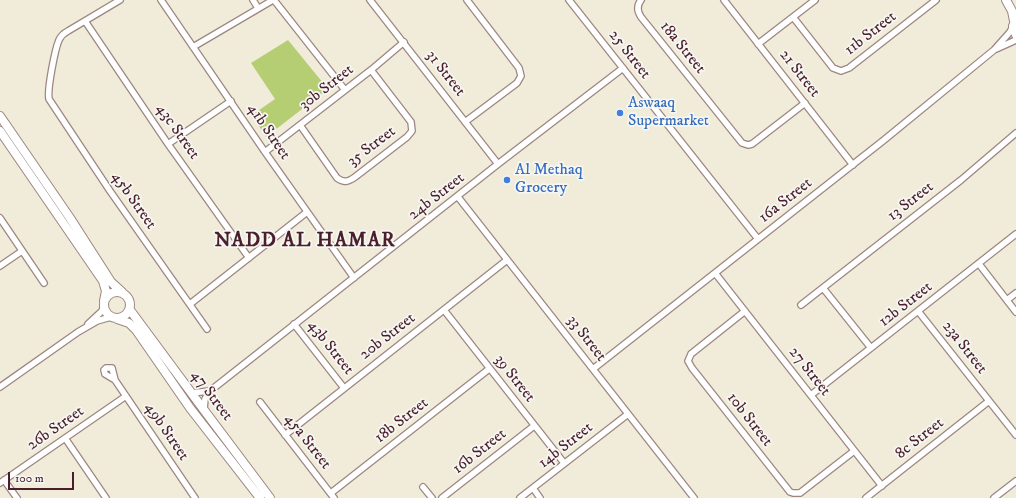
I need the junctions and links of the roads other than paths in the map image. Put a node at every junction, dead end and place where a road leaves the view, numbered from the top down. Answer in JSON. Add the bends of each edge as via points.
{"nodes":[{"id":1,"x":120,"y":0,"type":"edge"},
{"id":2,"x":161,"y":0,"type":"edge"},
{"id":3,"x":253,"y":0,"type":"edge"},
{"id":4,"x":274,"y":0,"type":"edge"},
{"id":5,"x":370,"y":0,"type":"edge"},
{"id":6,"x":467,"y":0,"type":"edge"},
{"id":7,"x":569,"y":0,"type":"edge"},
{"id":8,"x":642,"y":0,"type":"edge"},
{"id":9,"x":724,"y":0,"type":"edge"},
{"id":10,"x":814,"y":0,"type":"edge"},
{"id":11,"x":936,"y":0,"type":"edge"},
{"id":12,"x":1006,"y":0,"type":"edge"},
{"id":13,"x":258,"y":8,"type":"junction"},
{"id":14,"x":793,"y":17,"type":"junction"},
{"id":15,"x":85,"y":21,"type":"junction"},
{"id":16,"x":1014,"y":22,"type":"edge"},
{"id":17,"x":1016,"y":35,"type":"edge"},
{"id":18,"x":1016,"y":40,"type":"edge"},
{"id":19,"x":404,"y":42,"type":"junction"},
{"id":20,"x":758,"y":44,"type":"junction"},
{"id":21,"x":193,"y":46,"type":"junction"},
{"id":22,"x":994,"y":50,"type":"junction"},
{"id":23,"x":622,"y":68,"type":"junction"},
{"id":24,"x":371,"y":70,"type":"junction"},
{"id":25,"x":345,"y":90,"type":"junction"},
{"id":26,"x":231,"y":101,"type":"junction"},
{"id":27,"x":805,"y":103,"type":"junction"},
{"id":28,"x":0,"y":116,"type":"edge"},
{"id":29,"x":465,"y":122,"type":"junction"},
{"id":30,"x":300,"y":125,"type":"junction"},
{"id":31,"x":0,"y":131,"type":"edge"},
{"id":32,"x":1015,"y":136,"type":"edge"},
{"id":33,"x":168,"y":144,"type":"junction"},
{"id":34,"x":265,"y":152,"type":"junction"},
{"id":35,"x":498,"y":164,"type":"junction"},
{"id":36,"x":853,"y":165,"type":"junction"},
{"id":37,"x":458,"y":197,"type":"junction"},
{"id":38,"x":307,"y":212,"type":"junction"},
{"id":39,"x":0,"y":218,"type":"edge"},
{"id":40,"x":1016,"y":234,"type":"edge"},
{"id":41,"x":758,"y":239,"type":"junction"},
{"id":42,"x":22,"y":251,"type":"junction"},
{"id":43,"x":249,"y":258,"type":"junction"},
{"id":44,"x":507,"y":260,"type":"junction"},
{"id":45,"x":978,"y":264,"type":"junction"},
{"id":46,"x":0,"y":266,"type":"edge"},
{"id":47,"x":715,"y":273,"type":"junction"},
{"id":48,"x":354,"y":278,"type":"junction"},
{"id":49,"x":44,"y":282,"type":"dead end"},
{"id":50,"x":823,"y":288,"type":"junction"},
{"id":51,"x":122,"y":292,"type":"junction"},
{"id":52,"x":1016,"y":293,"type":"edge"},
{"id":53,"x":1007,"y":300,"type":"junction"},
{"id":54,"x":104,"y":303,"type":"junction"},
{"id":55,"x":190,"y":304,"type":"junction"},
{"id":56,"x":801,"y":306,"type":"dead end"},
{"id":57,"x":130,"y":310,"type":"junction"},
{"id":58,"x":444,"y":310,"type":"junction"},
{"id":59,"x":745,"y":311,"type":"junction"},
{"id":60,"x":918,"y":311,"type":"junction"},
{"id":61,"x":1016,"y":312,"type":"edge"},
{"id":62,"x":114,"y":318,"type":"junction"},
{"id":63,"x":294,"y":324,"type":"junction"},
{"id":64,"x":207,"y":329,"type":"dead end"},
{"id":65,"x":78,"y":332,"type":"junction"},
{"id":66,"x":871,"y":348,"type":"junction"},
{"id":67,"x":489,"y":368,"type":"junction"},
{"id":68,"x":593,"y":369,"type":"junction"},
{"id":69,"x":115,"y":380,"type":"dead end"},
{"id":70,"x":0,"y":387,"type":"edge"},
{"id":71,"x":344,"y":388,"type":"junction"},
{"id":72,"x":210,"y":391,"type":"junction"},
{"id":73,"x":191,"y":393,"type":"junction"},
{"id":74,"x":810,"y":395,"type":"junction"},
{"id":75,"x":126,"y":396,"type":"junction"},
{"id":76,"x":989,"y":401,"type":"junction"},
{"id":77,"x":260,"y":402,"type":"dead end"},
{"id":78,"x":204,"y":410,"type":"junction"},
{"id":79,"x":628,"y":414,"type":"junction"},
{"id":80,"x":534,"y":426,"type":"junction"},
{"id":81,"x":285,"y":434,"type":"junction"},
{"id":82,"x":1016,"y":435,"type":"edge"},
{"id":83,"x":65,"y":438,"type":"junction"},
{"id":84,"x":854,"y":451,"type":"junction"},
{"id":85,"x":564,"y":463,"type":"junction"},
{"id":86,"x":2,"y":481,"type":"edge"},
{"id":87,"x":1016,"y":481,"type":"edge"},
{"id":88,"x":882,"y":486,"type":"junction"},
{"id":89,"x":423,"y":487,"type":"dead end"},
{"id":90,"x":533,"y":488,"type":"junction"},
{"id":91,"x":332,"y":495,"type":"edge"},
{"id":92,"x":17,"y":498,"type":"edge"},
{"id":93,"x":106,"y":498,"type":"edge"},
{"id":94,"x":195,"y":498,"type":"edge"},
{"id":95,"x":260,"y":498,"type":"edge"},
{"id":96,"x":270,"y":498,"type":"edge"},
{"id":97,"x":432,"y":498,"type":"edge"},
{"id":98,"x":442,"y":498,"type":"edge"},
{"id":99,"x":520,"y":498,"type":"edge"},
{"id":100,"x":540,"y":498,"type":"edge"},
{"id":101,"x":694,"y":498,"type":"edge"},
{"id":102,"x":866,"y":498,"type":"edge"},
{"id":103,"x":994,"y":498,"type":"edge"}],
"edges":[{"from":1,"to":15,"type":"street","name":"45b Street"},
{"from":2,"to":21,"type":"street","name":"41b Street"},
{"from":3,"to":13,"type":"street"},
{"from":4,"to":13,"type":"street"},
{"from":4,"to":25,"type":"street"},
{"from":5,"to":19,"type":"street","name":"31 Street"},
{"from":6,"to":29,"type":"street","via":[[519,68],[521,76],[517,84]]},
{"from":7,"to":23,"type":"street","name":"25 Street"},
{"from":8,"to":27,"type":"street","name":"18a Street","via":[[638,7],[641,17],[742,143],[752,144]]},
{"from":9,"to":20,"type":"street","name":"21 Street"},
{"from":10,"to":14,"type":"street"},
{"from":11,"to":14,"type":"street","name":"11b Street","via":[[849,68],[841,71],[834,68]]},
{"from":12,"to":16,"type":"street"},
{"from":13,"to":21,"type":"street"},
{"from":14,"to":20,"type":"street"},
{"from":15,"to":33,"type":"street","name":"43c Street"},
{"from":15,"to":55,"type":"street","name":"45b Street","via":[[64,33],[59,40],[49,84],[51,104]]},
{"from":16,"to":17,"type":"street"},
{"from":16,"to":22,"type":"street","name":"16a Street","via":[[1010,32]]},
{"from":18,"to":22,"type":"street","name":"16a Street"},
{"from":19,"to":24,"type":"street","name":"30b Street"},
{"from":19,"to":29,"type":"street","name":"31 Street"},
{"from":20,"to":27,"type":"street","name":"21 Street"},
{"from":21,"to":26,"type":"street","name":"41b Street"},
{"from":22,"to":36,"type":"street","name":"16a Street"},
{"from":23,"to":35,"type":"street","name":"24b Street"},
{"from":23,"to":41,"type":"street","name":"25 Street"},
{"from":24,"to":25,"type":"street","name":"30b Street"},
{"from":24,"to":30,"type":"street","name":"35 Street","via":[[411,122],[412,131],[355,177],[346,182],[337,178]]},
{"from":25,"to":30,"type":"street","name":"30b Street"},
{"from":26,"to":33,"type":"street"},
{"from":26,"to":34,"type":"street","name":"41b Street"},
{"from":27,"to":36,"type":"street","name":"21 Street"},
{"from":28,"to":51,"type":"street","via":[[111,282]]},
{"from":29,"to":35,"type":"street","name":"31 Street"},
{"from":30,"to":34,"type":"street","name":"30b Street"},
{"from":31,"to":54,"type":"street","via":[[103,281],[106,291]]},
{"from":32,"to":50,"type":"street","name":"13 Street"},
{"from":33,"to":43,"type":"street","name":"43c Street"},
{"from":34,"to":38,"type":"street","name":"41b Street"},
{"from":35,"to":37,"type":"street","name":"24b Street"},
{"from":36,"to":41,"type":"street","name":"16a Street"},
{"from":37,"to":44,"type":"street","name":"33 Street"},
{"from":37,"to":48,"type":"street","name":"24b Street"},
{"from":38,"to":43,"type":"street"},
{"from":38,"to":48,"type":"street","name":"41b Street"},
{"from":39,"to":42,"type":"street"},
{"from":40,"to":45,"type":"street","name":"12b Street"},
{"from":41,"to":47,"type":"street","name":"16a Street"},
{"from":42,"to":46,"type":"street"},
{"from":42,"to":49,"type":"street"},
{"from":43,"to":55,"type":"street"},
{"from":44,"to":58,"type":"street","name":"20b Street"},
{"from":44,"to":68,"type":"street","name":"33 Street"},
{"from":45,"to":53,"type":"street"},
{"from":45,"to":60,"type":"street","name":"12b Street"},
{"from":47,"to":59,"type":"street","name":"27 Street"},
{"from":47,"to":68,"type":"street","name":"16a Street"},
{"from":48,"to":63,"type":"street","name":"24b Street"},
{"from":50,"to":56,"type":"street","name":"13 Street"},
{"from":50,"to":66,"type":"street"},
{"from":51,"to":54,"type":"street","via":[[109,294]]},
{"from":51,"to":57,"type":"street","via":[[130,300]]},
{"from":52,"to":53,"type":"street"},
{"from":53,"to":61,"type":"street"},
{"from":54,"to":62,"type":"street","via":[[105,310]]},
{"from":54,"to":65,"type":"street","via":[[97,316]]},
{"from":55,"to":64,"type":"street","name":"45b Street"},
{"from":57,"to":62,"type":"street","via":[[126,315]]},
{"from":57,"to":73,"type":"street","name":"47 Street"},
{"from":58,"to":67,"type":"street","name":"39 Street"},
{"from":58,"to":71,"type":"street","name":"20b Street"},
{"from":59,"to":74,"type":"street","name":"27 Street"},
{"from":59,"to":84,"type":"street","name":"10b Street","via":[[690,354],[688,361],[692,368],[790,492],[800,493]]},
{"from":60,"to":66,"type":"street","name":"12b Street"},
{"from":60,"to":76,"type":"street","name":"23a Street"},
{"from":62,"to":65,"type":"street","via":[[102,319]]},
{"from":62,"to":95,"type":"street","name":"47 Street","via":[[129,323],[136,330],[190,408]]},
{"from":63,"to":71,"type":"street","name":"43b Street"},
{"from":63,"to":72,"type":"street","name":"24b Street"},
{"from":65,"to":70,"type":"street"},
{"from":66,"to":74,"type":"street","name":"12b Street"},
{"from":67,"to":80,"type":"street","name":"39 Street"},
{"from":67,"to":91,"type":"street","name":"18b Street"},
{"from":68,"to":79,"type":"street","name":"33 Street"},
{"from":69,"to":75,"type":"street","name":"49b Street"},
{"from":71,"to":81,"type":"street","name":"20b Street"},
{"from":72,"to":73,"type":"street"},
{"from":72,"to":78,"type":"street","via":[[205,399]]},
{"from":73,"to":78,"type":"street","name":"47 Street"},
{"from":74,"to":84,"type":"street","name":"27 Street"},
{"from":75,"to":83,"type":"street","name":"26b Street"},
{"from":75,"to":94,"type":"street","name":"49b Street"},
{"from":76,"to":82,"type":"street","name":"23a Street"},
{"from":76,"to":88,"type":"street","name":"8c Street"},
{"from":77,"to":81,"type":"street","name":"45a Street"},
{"from":78,"to":96,"type":"street","name":"47 Street"},
{"from":79,"to":85,"type":"street","name":"14b Street"},
{"from":79,"to":101,"type":"street","name":"33 Street"},
{"from":80,"to":85,"type":"street","name":"39 Street"},
{"from":80,"to":98,"type":"street","name":"16b Street"},
{"from":81,"to":91,"type":"street","name":"45a Street"},
{"from":83,"to":86,"type":"street","name":"26b Street"},
{"from":83,"to":93,"type":"street"},
{"from":84,"to":88,"type":"street","name":"27 Street"},
{"from":85,"to":90,"type":"street","name":"14b Street"},
{"from":86,"to":92,"type":"street"},
{"from":87,"to":103,"type":"street"},
{"from":88,"to":102,"type":"street","name":"8c Street"},
{"from":89,"to":97,"type":"street"},
{"from":90,"to":99,"type":"street","name":"14b Street"},
{"from":90,"to":100,"type":"street"}]}
